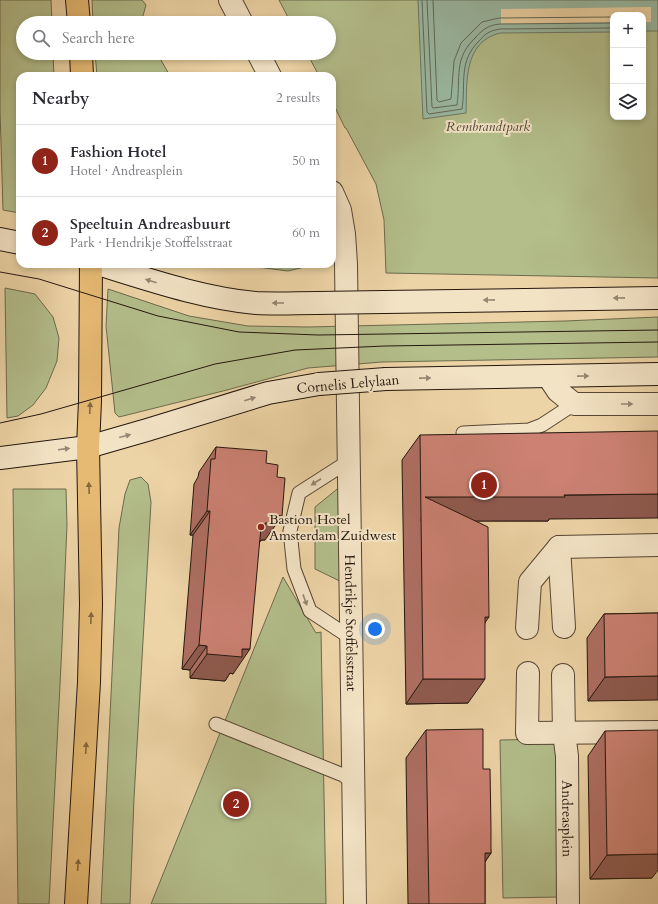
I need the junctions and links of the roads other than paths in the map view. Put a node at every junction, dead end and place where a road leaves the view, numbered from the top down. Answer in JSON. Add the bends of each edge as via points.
{"nodes":[{"id":1,"x":77,"y":0,"type":"edge"},
{"id":2,"x":230,"y":0,"type":"edge"},
{"id":3,"x":78,"y":16,"type":"edge"},
{"id":4,"x":238,"y":16,"type":"edge"},
{"id":5,"x":81,"y":60,"type":"edge"},
{"id":6,"x":262,"y":60,"type":"edge"},
{"id":7,"x":82,"y":72,"type":"edge"},
{"id":8,"x":268,"y":72,"type":"edge"},
{"id":9,"x":336,"y":201,"type":"edge"},
{"id":10,"x":0,"y":239,"type":"edge"},
{"id":11,"x":16,"y":242,"type":"edge"},
{"id":12,"x":91,"y":268,"type":"edge"},
{"id":13,"x":111,"y":268,"type":"edge"},
{"id":14,"x":658,"y":298,"type":"edge"},
{"id":15,"x":658,"y":374,"type":"edge"},
{"id":16,"x":548,"y":376,"type":"junction"},
{"id":17,"x":574,"y":404,"type":"junction"},
{"id":18,"x":658,"y":404,"type":"edge"},
{"id":19,"x":463,"y":433,"type":"edge"},
{"id":20,"x":88,"y":447,"type":"junction"},
{"id":21,"x":0,"y":458,"type":"edge"},
{"id":22,"x":349,"y":461,"type":"junction"},
{"id":23,"x":658,"y":545,"type":"edge"},
{"id":24,"x":559,"y":547,"type":"junction"},
{"id":25,"x":564,"y":627,"type":"dead end"},
{"id":26,"x":527,"y":628,"type":"dead end"},
{"id":27,"x":351,"y":638,"type":"junction"},
{"id":28,"x":528,"y":672,"type":"dead end"},
{"id":29,"x":562,"y":675,"type":"dead end"},
{"id":30,"x":216,"y":724,"type":"dead end"},
{"id":31,"x":658,"y":732,"type":"edge"},
{"id":32,"x":564,"y":733,"type":"junction"},
{"id":33,"x":354,"y":783,"type":"junction"},
{"id":34,"x":76,"y":904,"type":"edge"},
{"id":35,"x":355,"y":904,"type":"edge"},
{"id":36,"x":568,"y":904,"type":"edge"}],
"edges":[{"from":1,"to":3,"type":"highway"},
{"from":2,"to":4,"type":"street"},
{"from":5,"to":7,"type":"highway"},
{"from":6,"to":8,"type":"street"},
{"from":9,"to":22,"type":"street","name":"Hendrikje Stoffelsstraat","via":[[344,234],[346,264]]},
{"from":10,"to":11,"type":"street"},
{"from":20,"to":12,"type":"highway","one_way":true},
{"from":14,"to":13,"type":"street","one_way":true,"bridge":true,"via":[[256,302],[211,296]]},
{"from":16,"to":15,"type":"street","name":"Cornelis Lelylaan","one_way":true},
{"from":16,"to":17,"type":"street","via":[[558,391]]},
{"from":20,"to":16,"type":"street","name":"Cornelis Lelylaan","one_way":true,"bridge":true,"via":[[268,393],[319,384],[386,378]]},
{"from":17,"to":18,"type":"street","one_way":true},
{"from":17,"to":19,"type":"lane","via":[[530,430]]},
{"from":21,"to":20,"type":"street","name":"Cornelis Lelylaan","one_way":true},
{"from":34,"to":20,"type":"highway","one_way":true,"via":[[90,658]]},
{"from":22,"to":27,"type":"street","name":"Hendrikje Stoffelsstraat"},
{"from":22,"to":27,"type":"lane","one_way":true,"via":[[299,493],[290,531],[294,569],[310,612]]},
{"from":23,"to":24,"type":"street"},
{"from":24,"to":25,"type":"street"},
{"from":24,"to":26,"type":"street","via":[[530,582]]},
{"from":27,"to":33,"type":"street","name":"Hendrikje Stoffelsstraat"},
{"from":28,"to":32,"type":"street","via":[[527,733]]},
{"from":29,"to":32,"type":"street","name":"Andreasplein"},
{"from":30,"to":33,"type":"lane","via":[[343,775]]},
{"from":31,"to":32,"type":"street"},
{"from":32,"to":36,"type":"street","name":"Andreasplein","via":[[567,756]]},
{"from":33,"to":35,"type":"street","name":"Hendrikje Stoffelsstraat"}]}
